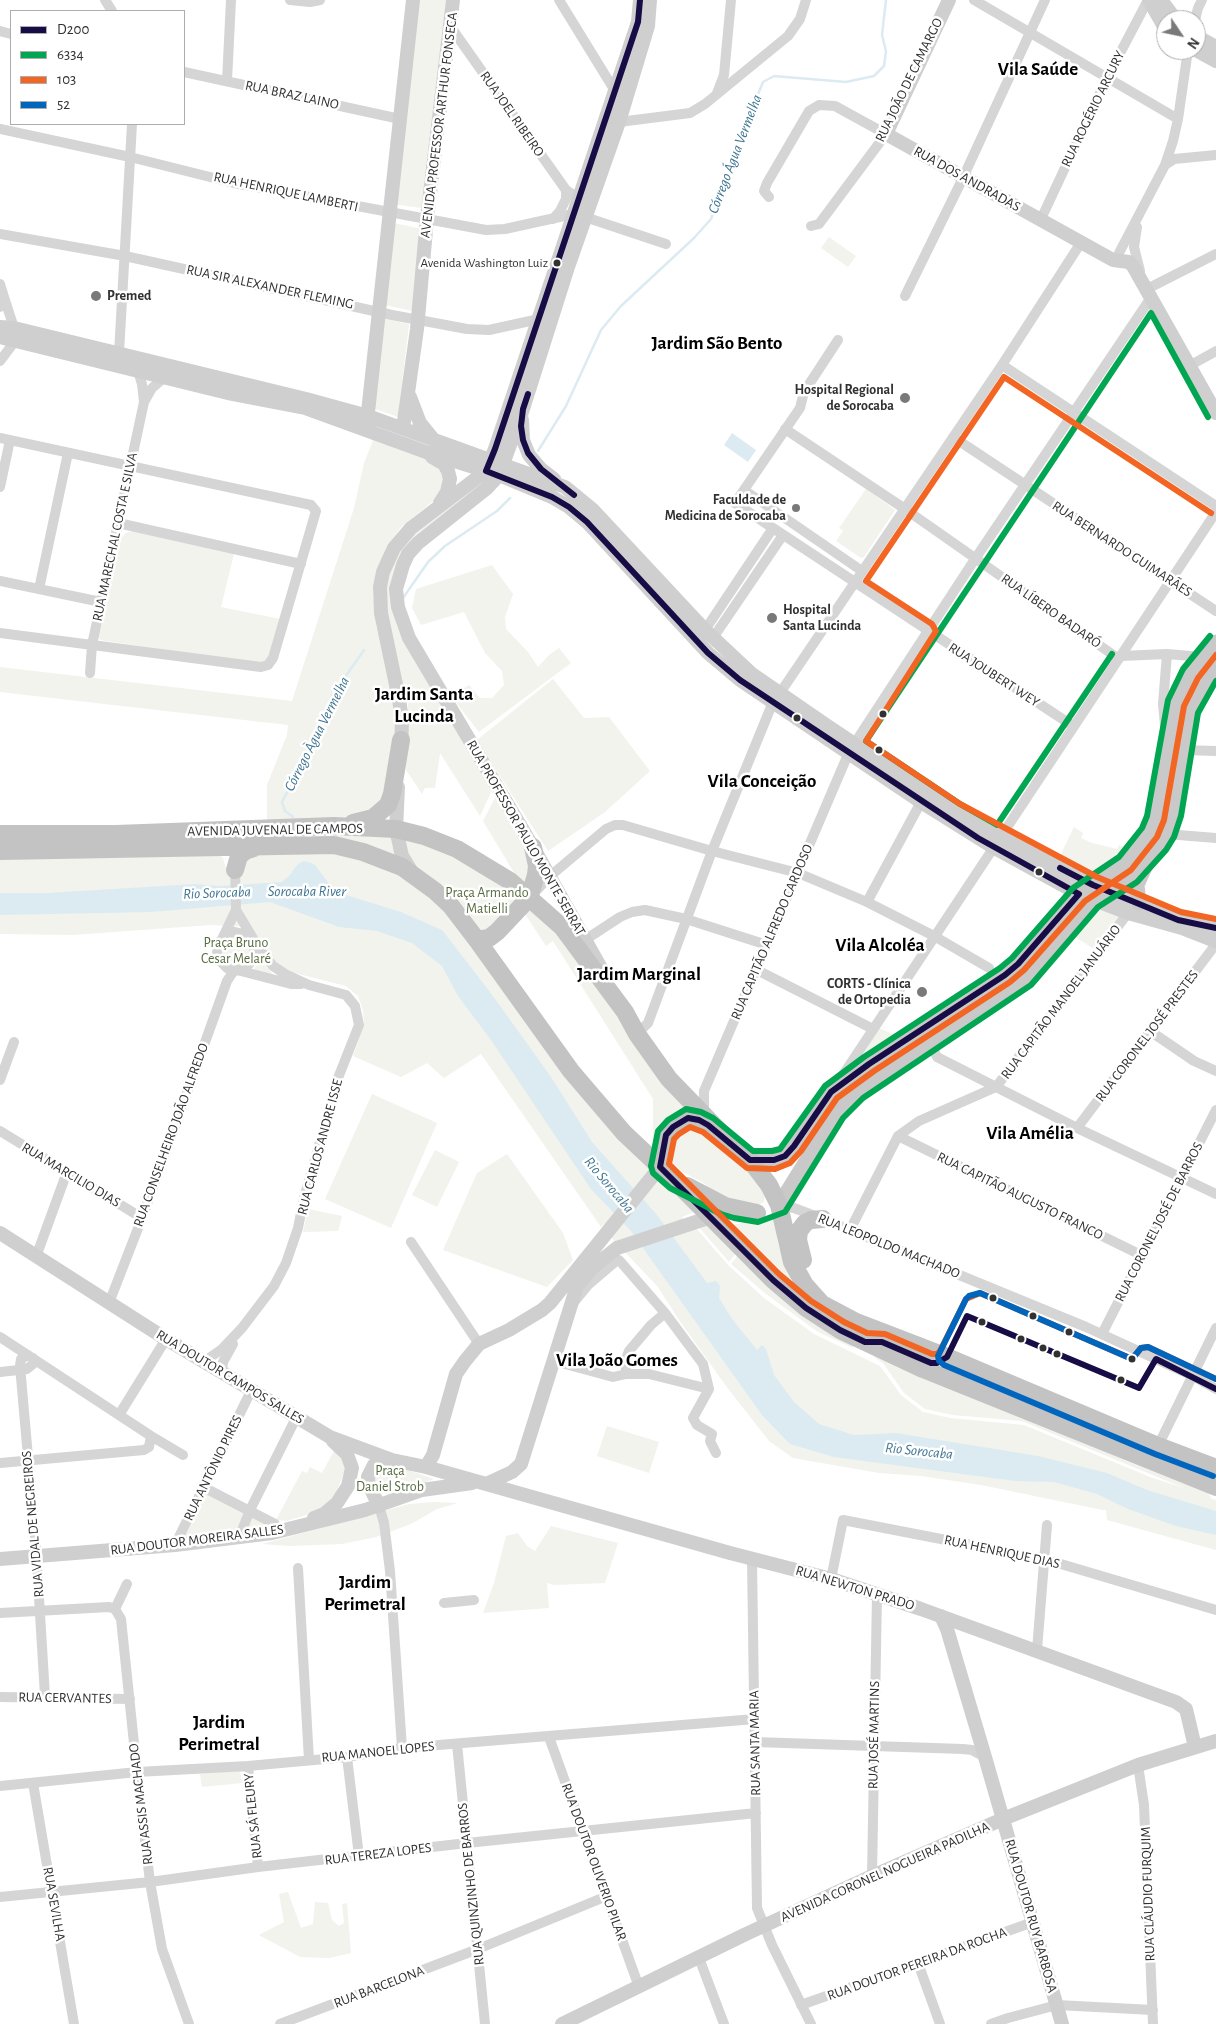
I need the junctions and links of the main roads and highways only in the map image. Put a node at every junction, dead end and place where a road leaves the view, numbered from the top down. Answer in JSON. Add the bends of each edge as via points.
{"nodes":[{"id":1,"x":413,"y":0,"type":"edge"},
{"id":2,"x":453,"y":0,"type":"edge"},
{"id":3,"x":640,"y":0,"type":"edge"},
{"id":4,"x":650,"y":0,"type":"edge"},
{"id":5,"x":949,"y":0,"type":"edge"},
{"id":6,"x":1148,"y":0,"type":"edge"},
{"id":7,"x":1156,"y":13,"type":"edge"},
{"id":8,"x":886,"y":134,"type":"joint"},
{"id":9,"x":579,"y":215,"type":"junction"},
{"id":10,"x":0,"y":326,"type":"edge"},
{"id":11,"x":14,"y":334,"type":"junction"},
{"id":12,"x":0,"y":337,"type":"edge"},
{"id":13,"x":163,"y":371,"type":"junction"},
{"id":14,"x":409,"y":393,"type":"junction"},
{"id":15,"x":523,"y":409,"type":"junction"},
{"id":16,"x":1216,"y":413,"type":"edge"},
{"id":17,"x":368,"y":416,"type":"junction"},
{"id":18,"x":403,"y":428,"type":"junction"},
{"id":19,"x":373,"y":431,"type":"junction"},
{"id":20,"x":389,"y":437,"type":"junction"},
{"id":21,"x":433,"y":440,"type":"junction"},
{"id":22,"x":426,"y":452,"type":"junction"},
{"id":23,"x":495,"y":468,"type":"junction"},
{"id":24,"x":565,"y":488,"type":"junction"},
{"id":25,"x":432,"y":513,"type":"junction"},
{"id":26,"x":1216,"y":642,"type":"edge"},
{"id":27,"x":1216,"y":667,"type":"edge"},
{"id":28,"x":777,"y":698,"type":"junction"},
{"id":29,"x":401,"y":740,"type":"junction"},
{"id":30,"x":851,"y":747,"type":"junction"},
{"id":31,"x":334,"y":826,"type":"junction"},
{"id":32,"x":262,"y":829,"type":"junction"},
{"id":33,"x":396,"y":829,"type":"junction"},
{"id":34,"x":0,"y":834,"type":"edge"},
{"id":35,"x":996,"y":842,"type":"junction"},
{"id":36,"x":255,"y":847,"type":"junction"},
{"id":37,"x":533,"y":847,"type":"junction"},
{"id":38,"x":226,"y":848,"type":"junction"},
{"id":39,"x":0,"y":851,"type":"edge"},
{"id":40,"x":1150,"y":856,"type":"junction"},
{"id":41,"x":415,"y":877,"type":"junction"},
{"id":42,"x":1109,"y":891,"type":"junction"},
{"id":43,"x":1088,"y":893,"type":"junction"},
{"id":44,"x":530,"y":898,"type":"junction"},
{"id":45,"x":1134,"y":908,"type":"junction"},
{"id":46,"x":1216,"y":937,"type":"edge"},
{"id":47,"x":478,"y":940,"type":"junction"},
{"id":48,"x":625,"y":1012,"type":"junction"},
{"id":49,"x":730,"y":1142,"type":"junction"},
{"id":50,"x":750,"y":1160,"type":"junction"},
{"id":51,"x":660,"y":1167,"type":"junction"},
{"id":52,"x":675,"y":1181,"type":"junction"},
{"id":53,"x":779,"y":1205,"type":"junction"},
{"id":54,"x":757,"y":1213,"type":"junction"},
{"id":55,"x":711,"y":1217,"type":"junction"},
{"id":56,"x":823,"y":1219,"type":"road end"},
{"id":57,"x":0,"y":1233,"type":"edge"},
{"id":58,"x":822,"y":1304,"type":"junction"},
{"id":59,"x":542,"y":1310,"type":"junction"},
{"id":60,"x":566,"y":1324,"type":"junction"},
{"id":61,"x":330,"y":1437,"type":"junction"},
{"id":62,"x":1155,"y":1454,"type":"junction"},
{"id":63,"x":392,"y":1460,"type":"junction"},
{"id":64,"x":426,"y":1467,"type":"junction"},
{"id":65,"x":1216,"y":1468,"type":"edge"},
{"id":66,"x":512,"y":1472,"type":"junction"},
{"id":67,"x":482,"y":1483,"type":"junction"},
{"id":68,"x":1216,"y":1487,"type":"edge"},
{"id":69,"x":422,"y":1490,"type":"junction"},
{"id":70,"x":513,"y":1492,"type":"junction"},
{"id":71,"x":379,"y":1506,"type":"junction"},
{"id":72,"x":290,"y":1529,"type":"junction"},
{"id":73,"x":0,"y":1559,"type":"edge"},
{"id":74,"x":941,"y":1616,"type":"junction"},
{"id":75,"x":961,"y":1624,"type":"junction"},
{"id":76,"x":949,"y":1636,"type":"junction"},
{"id":77,"x":1216,"y":1741,"type":"edge"},
{"id":78,"x":1196,"y":1747,"type":"junction"},
{"id":79,"x":1003,"y":1820,"type":"junction"},
{"id":80,"x":562,"y":2024,"type":"edge"},
{"id":81,"x":1062,"y":2024,"type":"edge"}],
"edges":[{"from":1,"to":17,"type":"main road"},
{"from":2,"to":14,"type":"main road","name":"AVENIDA PROFESSOR ARTHUR FONSECA"},
{"from":3,"to":9,"type":"main road","via":[[638,22],[578,198]]},
{"from":4,"to":9,"type":"main road","via":[[648,26],[619,122]]},
{"from":5,"to":8,"type":"main road","name":"RUA JOÃO DE CAMARGO"},
{"from":6,"to":7,"type":"main road"},
{"from":8,"to":16,"type":"main road","name":"RUA DOS ANDRADAS","via":[[963,178],[1118,258],[1147,289]]},
{"from":9,"to":15,"type":"main road"},
{"from":9,"to":23,"type":"main road","via":[[539,319]]},
{"from":10,"to":11,"type":"main road"},
{"from":11,"to":12,"type":"main road"},
{"from":11,"to":13,"type":"main road","via":[[119,353]]},
{"from":11,"to":13,"type":"main road","via":[[142,376]]},
{"from":13,"to":17,"type":"main road","via":[[306,398]]},
{"from":13,"to":19,"type":"main road","via":[[232,394],[304,408]]},
{"from":14,"to":18,"type":"main road","name":"AVENIDA PROFESSOR ARTHUR FONSECA"},
{"from":14,"to":21,"type":"main road","via":[[420,423]]},
{"from":15,"to":23,"type":"main road"},
{"from":15,"to":24,"type":"main road","via":[[522,432],[529,455],[540,469]]},
{"from":17,"to":18,"type":"main road"},
{"from":17,"to":19,"type":"main road"},
{"from":18,"to":20,"type":"main road"},
{"from":18,"to":21,"type":"main road"},
{"from":19,"to":20,"type":"main road"},
{"from":20,"to":22,"type":"main road"},
{"from":21,"to":23,"type":"main road"},
{"from":22,"to":23,"type":"main road"},
{"from":22,"to":25,"type":"main road","via":[[444,464],[450,479],[444,498]]},
{"from":23,"to":24,"type":"main road"},
{"from":23,"to":25,"type":"main road"},
{"from":23,"to":28,"type":"main road","via":[[569,507],[587,522],[708,654],[740,680]]},
{"from":23,"to":37,"type":"main road","name":"RUA PROFESSOR PAULO MONTE SERRAT","via":[[488,488],[408,554],[398,577],[397,598],[409,638]]},
{"from":24,"to":28,"type":"main road","via":[[594,510],[709,634]]},
{"from":25,"to":29,"type":"main road","via":[[411,528],[394,548],[380,587],[380,613],[399,699]]},
{"from":26,"to":43,"type":"main road","via":[[1187,678],[1176,703],[1150,832],[1125,863]]},
{"from":27,"to":40,"type":"main road","via":[[1193,702],[1172,815],[1166,834]]},
{"from":28,"to":30,"type":"main road"},
{"from":29,"to":31,"type":"highway","via":[[392,794],[384,809],[363,822]]},
{"from":29,"to":33,"type":"main road"},
{"from":30,"to":35,"type":"main road","via":[[955,811]]},
{"from":30,"to":35,"type":"main road","via":[[921,802]]},
{"from":31,"to":32,"type":"highway","name":"AVENIDA JUVENAL DE CAMPOS"},
{"from":31,"to":33,"type":"highway","name":"AVENIDA JUVENAL DE CAMPOS"},
{"from":32,"to":34,"type":"highway","name":"AVENIDA JUVENAL DE CAMPOS"},
{"from":32,"to":38,"type":"highway"},
{"from":33,"to":41,"type":"main road","via":[[402,856]]},
{"from":33,"to":44,"type":"highway","name":"AVENIDA JUVENAL DE CAMPOS","via":[[456,849],[510,881]]},
{"from":35,"to":43,"type":"main road"},
{"from":36,"to":38,"type":"highway","name":"AVENIDA JUVENAL DE CAMPOS"},
{"from":36,"to":38,"type":"highway","via":[[239,856],[235,870]]},
{"from":36,"to":41,"type":"highway","name":"AVENIDA JUVENAL DE CAMPOS","via":[[334,845],[386,860]]},
{"from":37,"to":44,"type":"highway","via":[[537,866]]},
{"from":37,"to":48,"type":"main road","name":"RUA PROFESSOR PAULO MONTE SERRAT"},
{"from":38,"to":39,"type":"highway","name":"AVENIDA JUVENAL DE CAMPOS"},
{"from":40,"to":42,"type":"main road","via":[[1132,875]]},
{"from":40,"to":45,"type":"main road","via":[[1137,885]]},
{"from":41,"to":47,"type":"highway","name":"AVENIDA JUVENAL DE CAMPOS","via":[[451,906]]},
{"from":42,"to":43,"type":"main road"},
{"from":42,"to":45,"type":"main road"},
{"from":43,"to":45,"type":"main road"},
{"from":43,"to":50,"type":"main road","via":[[1005,975],[831,1092],[788,1154],[774,1160]]},
{"from":43,"to":53,"type":"main road","via":[[1025,978],[857,1091],[836,1113]]},
{"from":44,"to":47,"type":"highway","via":[[497,932]]},
{"from":44,"to":48,"type":"highway","name":"AVENIDA JUVENAL DE CAMPOS","via":[[562,927]]},
{"from":45,"to":46,"type":"main road","via":[[1178,920]]},
{"from":47,"to":51,"type":"highway","name":"AVENIDA JUVENAL DE CAMPOS","via":[[570,1072],[624,1133]]},
{"from":48,"to":49,"type":"highway","name":"AVENIDA JUVENAL DE CAMPOS","via":[[669,1079]]},
{"from":49,"to":50,"type":"highway"},
{"from":49,"to":51,"type":"highway","via":[[699,1120],[688,1118],[666,1135]]},
{"from":50,"to":53,"type":"highway"},
{"from":51,"to":52,"type":"highway","name":"AVENIDA JUVENAL DE CAMPOS"},
{"from":51,"to":59,"type":"main road"},
{"from":52,"to":54,"type":"highway","via":[[725,1206]]},
{"from":52,"to":55,"type":"highway"},
{"from":53,"to":54,"type":"highway"},
{"from":53,"to":58,"type":"highway","via":[[792,1262],[805,1285]]},
{"from":54,"to":55,"type":"highway"},
{"from":55,"to":60,"type":"main road","via":[[617,1248],[592,1268],[577,1286]]},
{"from":55,"to":62,"type":"highway","via":[[773,1280],[806,1308],[840,1330],[923,1369],[1108,1444]]},
{"from":56,"to":58,"type":"highway","via":[[805,1223],[799,1231],[798,1240]]},
{"from":57,"to":61,"type":"main road","name":"RUA DOUTOR CAMPOS SALLES","via":[[166,1339]]},
{"from":58,"to":62,"type":"highway","via":[[856,1322],[947,1357]]},
{"from":59,"to":60,"type":"main road","via":[[556,1310]]},
{"from":59,"to":64,"type":"main road","via":[[479,1344],[456,1374],[433,1455]]},
{"from":60,"to":66,"type":"main road","via":[[521,1464]]},
{"from":61,"to":63,"type":"main road","name":"RUA DOUTOR CAMPOS SALLES"},
{"from":61,"to":72,"type":"main road","via":[[347,1454],[352,1468],[348,1486],[337,1503],[324,1514]]},
{"from":62,"to":65,"type":"highway"},
{"from":62,"to":68,"type":"highway"},
{"from":63,"to":64,"type":"main road","name":"RUA DOUTOR CAMPOS SALLES"},
{"from":63,"to":71,"type":"main road","via":[[379,1461],[368,1477]]},
{"from":64,"to":67,"type":"main road","name":"RUA DOUTOR CAMPOS SALLES"},
{"from":66,"to":67,"type":"main road"},
{"from":66,"to":70,"type":"main road","via":[[507,1481]]},
{"from":67,"to":69,"type":"main road","name":"RUA DOUTOR MOREIRA SALLES"},
{"from":67,"to":70,"type":"main road","name":"RUA NEWTON PRADO"},
{"from":69,"to":70,"type":"main road"},
{"from":69,"to":71,"type":"main road","name":"RUA DOUTOR MOREIRA SALLES"},
{"from":70,"to":74,"type":"main road","name":"RUA NEWTON PRADO","via":[[831,1579]]},
{"from":71,"to":72,"type":"main road","name":"RUA DOUTOR MOREIRA SALLES"},
{"from":72,"to":73,"type":"main road","name":"RUA DOUTOR MOREIRA SALLES","via":[[175,1545]]},
{"from":74,"to":75,"type":"main road","name":"RUA NEWTON PRADO"},
{"from":74,"to":76,"type":"main road","name":"RUA DOUTOR RUY BARBOSA"},
{"from":75,"to":76,"type":"main road","via":[[952,1628]]},
{"from":75,"to":78,"type":"main road","name":"RUA NEWTON PRADO","via":[[1183,1706]]},
{"from":76,"to":79,"type":"main road","name":"RUA DOUTOR RUY BARBOSA"},
{"from":77,"to":78,"type":"main road","name":"AVENIDA CORONEL NOGUEIRA PADILHA"},
{"from":78,"to":79,"type":"main road","name":"AVENIDA CORONEL NOGUEIRA PADILHA","via":[[1138,1765]]},
{"from":79,"to":80,"type":"main road","name":"AVENIDA CORONEL NOGUEIRA PADILHA","via":[[763,1926]]},
{"from":79,"to":81,"type":"main road","name":"RUA DOUTOR RUY BARBOSA"}]}
